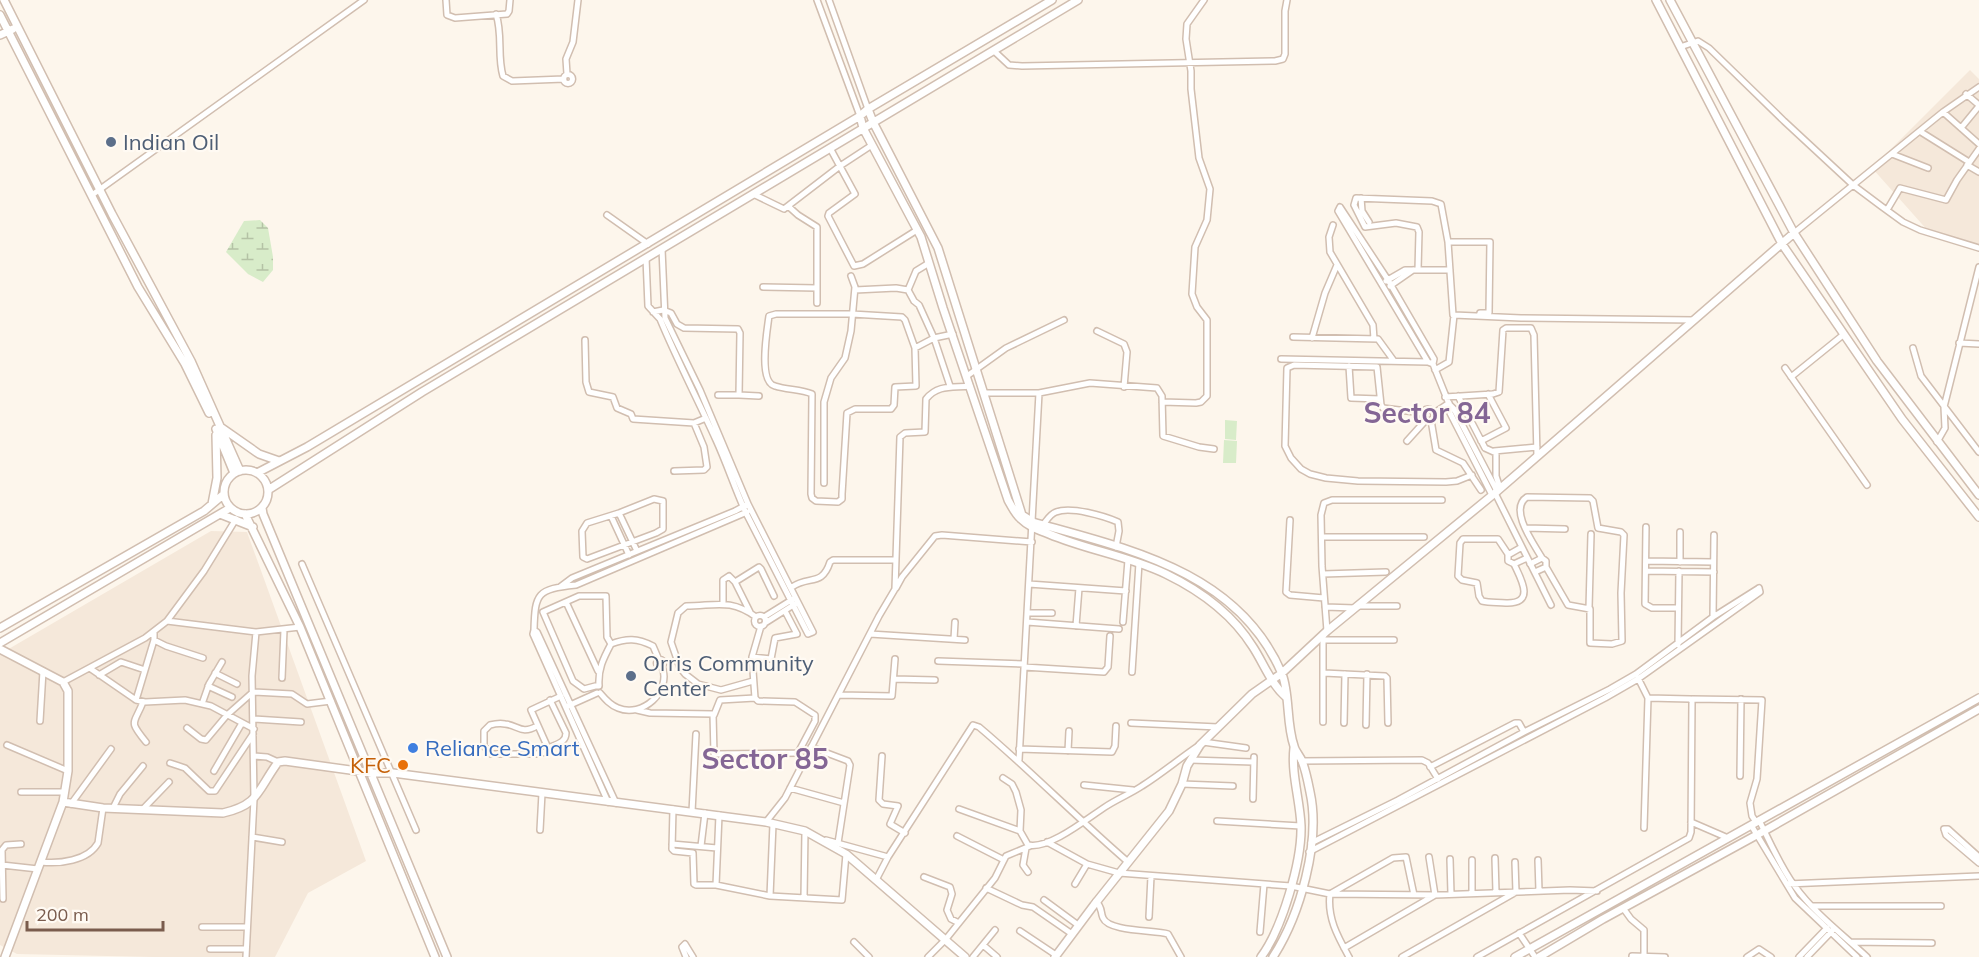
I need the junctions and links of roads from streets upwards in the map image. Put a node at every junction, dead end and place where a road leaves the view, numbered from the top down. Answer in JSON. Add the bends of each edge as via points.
{"nodes":[{"id":1,"x":4,"y":0,"type":"edge"},
{"id":2,"x":364,"y":0,"type":"edge"},
{"id":3,"x":446,"y":0,"type":"edge"},
{"id":4,"x":510,"y":0,"type":"edge"},
{"id":5,"x":578,"y":0,"type":"edge"},
{"id":6,"x":817,"y":0,"type":"edge"},
{"id":7,"x":829,"y":0,"type":"edge"},
{"id":8,"x":1052,"y":0,"type":"edge"},
{"id":9,"x":1078,"y":0,"type":"edge"},
{"id":10,"x":1204,"y":0,"type":"edge"},
{"id":11,"x":1287,"y":0,"type":"edge"},
{"id":12,"x":1656,"y":0,"type":"edge"},
{"id":13,"x":1670,"y":0,"type":"edge"},
{"id":14,"x":496,"y":14,"type":"junction"},
{"id":15,"x":0,"y":15,"type":"edge"},
{"id":16,"x":13,"y":17,"type":"junction"},
{"id":17,"x":2,"y":23,"type":"edge"},
{"id":18,"x":18,"y":27,"type":"junction"},
{"id":19,"x":9,"y":31,"type":"junction"},
{"id":20,"x":0,"y":35,"type":"edge"},
{"id":21,"x":1692,"y":42,"type":"junction"},
{"id":22,"x":1680,"y":46,"type":"junction"},
{"id":23,"x":994,"y":51,"type":"junction"},
{"id":24,"x":1190,"y":62,"type":"junction"},
{"id":25,"x":1979,"y":87,"type":"edge"},
{"id":26,"x":1966,"y":94,"type":"junction"},
{"id":27,"x":1979,"y":105,"type":"edge"},
{"id":28,"x":868,"y":109,"type":"junction"},
{"id":29,"x":1943,"y":112,"type":"junction"},
{"id":30,"x":860,"y":116,"type":"junction"},
{"id":31,"x":873,"y":122,"type":"junction"},
{"id":32,"x":863,"y":128,"type":"junction"},
{"id":33,"x":1961,"y":128,"type":"junction"},
{"id":34,"x":1921,"y":132,"type":"junction"},
{"id":35,"x":1979,"y":144,"type":"edge"},
{"id":36,"x":872,"y":145,"type":"junction"},
{"id":37,"x":830,"y":148,"type":"junction"},
{"id":38,"x":1979,"y":149,"type":"edge"},
{"id":39,"x":1892,"y":154,"type":"junction"},
{"id":40,"x":1968,"y":164,"type":"junction"},
{"id":41,"x":840,"y":166,"type":"junction"},
{"id":42,"x":1928,"y":168,"type":"dead end"},
{"id":43,"x":1979,"y":172,"type":"edge"},
{"id":44,"x":99,"y":185,"type":"junction"},
{"id":45,"x":1853,"y":185,"type":"junction"},
{"id":46,"x":90,"y":192,"type":"junction"},
{"id":47,"x":753,"y":194,"type":"junction"},
{"id":48,"x":1361,"y":198,"type":"junction"},
{"id":49,"x":788,"y":206,"type":"junction"},
{"id":50,"x":1887,"y":210,"type":"junction"},
{"id":51,"x":607,"y":215,"type":"dead end"},
{"id":52,"x":1369,"y":222,"type":"dead end"},
{"id":53,"x":1334,"y":225,"type":"dead end"},
{"id":54,"x":917,"y":230,"type":"junction"},
{"id":55,"x":1794,"y":233,"type":"junction"},
{"id":56,"x":1448,"y":242,"type":"junction"},
{"id":57,"x":1782,"y":243,"type":"junction"},
{"id":58,"x":648,"y":244,"type":"junction"},
{"id":59,"x":1979,"y":248,"type":"edge"},
{"id":60,"x":662,"y":249,"type":"junction"},
{"id":61,"x":646,"y":258,"type":"junction"},
{"id":62,"x":929,"y":263,"type":"junction"},
{"id":63,"x":1337,"y":265,"type":"junction"},
{"id":64,"x":1979,"y":267,"type":"edge"},
{"id":65,"x":1416,"y":270,"type":"junction"},
{"id":66,"x":1450,"y":270,"type":"junction"},
{"id":67,"x":851,"y":276,"type":"dead end"},
{"id":68,"x":1390,"y":283,"type":"junction"},
{"id":69,"x":763,"y":287,"type":"dead end"},
{"id":70,"x":1383,"y":287,"type":"junction"},
{"id":71,"x":817,"y":288,"type":"junction"},
{"id":72,"x":855,"y":290,"type":"junction"},
{"id":73,"x":908,"y":290,"type":"junction"},
{"id":74,"x":566,"y":291,"type":"junction"},
{"id":75,"x":573,"y":302,"type":"junction"},
{"id":76,"x":817,"y":303,"type":"dead end"},
{"id":77,"x":663,"y":310,"type":"junction"},
{"id":78,"x":653,"y":312,"type":"junction"},
{"id":79,"x":852,"y":314,"type":"junction"},
{"id":80,"x":1452,"y":314,"type":"junction"},
{"id":81,"x":1064,"y":320,"type":"dead end"},
{"id":82,"x":1695,"y":320,"type":"junction"},
{"id":83,"x":1097,"y":331,"type":"dead end"},
{"id":84,"x":953,"y":334,"type":"junction"},
{"id":85,"x":1843,"y":335,"type":"junction"},
{"id":86,"x":1293,"y":337,"type":"dead end"},
{"id":87,"x":934,"y":338,"type":"junction"},
{"id":88,"x":1312,"y":338,"type":"junction"},
{"id":89,"x":585,"y":339,"type":"dead end"},
{"id":90,"x":1374,"y":339,"type":"junction"},
{"id":91,"x":1959,"y":343,"type":"junction"},
{"id":92,"x":1979,"y":344,"type":"edge"},
{"id":93,"x":915,"y":348,"type":"junction"},
{"id":94,"x":1913,"y":348,"type":"dead end"},
{"id":95,"x":1281,"y":359,"type":"dead end"},
{"id":96,"x":1394,"y":361,"type":"junction"},
{"id":97,"x":1432,"y":365,"type":"junction"},
{"id":98,"x":1349,"y":366,"type":"junction"},
{"id":99,"x":977,"y":368,"type":"junction"},
{"id":100,"x":1785,"y":368,"type":"dead end"},
{"id":101,"x":967,"y":376,"type":"junction"},
{"id":102,"x":1791,"y":377,"type":"junction"},
{"id":103,"x":950,"y":386,"type":"junction"},
{"id":104,"x":970,"y":386,"type":"junction"},
{"id":105,"x":1124,"y":387,"type":"junction"},
{"id":106,"x":985,"y":393,"type":"junction"},
{"id":107,"x":1039,"y":393,"type":"junction"},
{"id":108,"x":739,"y":394,"type":"junction"},
{"id":109,"x":1488,"y":394,"type":"junction"},
{"id":110,"x":718,"y":395,"type":"dead end"},
{"id":111,"x":759,"y":396,"type":"dead end"},
{"id":112,"x":1458,"y":396,"type":"junction"},
{"id":113,"x":1380,"y":399,"type":"junction"},
{"id":114,"x":1448,"y":401,"type":"junction"},
{"id":115,"x":1162,"y":402,"type":"junction"},
{"id":116,"x":1944,"y":407,"type":"junction"},
{"id":117,"x":1423,"y":413,"type":"junction"},
{"id":118,"x":1434,"y":413,"type":"junction"},
{"id":119,"x":706,"y":418,"type":"junction"},
{"id":120,"x":1428,"y":420,"type":"junction"},
{"id":121,"x":694,"y":423,"type":"junction"},
{"id":122,"x":709,"y":425,"type":"junction"},
{"id":123,"x":218,"y":429,"type":"junction"},
{"id":124,"x":697,"y":430,"type":"junction"},
{"id":125,"x":715,"y":432,"type":"junction"},
{"id":126,"x":1407,"y":441,"type":"dead end"},
{"id":127,"x":1481,"y":441,"type":"junction"},
{"id":128,"x":1937,"y":442,"type":"junction"},
{"id":129,"x":1537,"y":447,"type":"junction"},
{"id":130,"x":1214,"y":448,"type":"dead end"},
{"id":131,"x":1494,"y":451,"type":"junction"},
{"id":132,"x":1979,"y":452,"type":"edge"},
{"id":133,"x":1537,"y":456,"type":"junction"},
{"id":134,"x":280,"y":461,"type":"junction"},
{"id":135,"x":674,"y":471,"type":"dead end"},
{"id":136,"x":237,"y":472,"type":"junction"},
{"id":137,"x":257,"y":472,"type":"junction"},
{"id":138,"x":1472,"y":475,"type":"junction"},
{"id":139,"x":824,"y":483,"type":"dead end"},
{"id":140,"x":1867,"y":485,"type":"dead end"},
{"id":141,"x":268,"y":490,"type":"junction"},
{"id":142,"x":1480,"y":490,"type":"dead end"},
{"id":143,"x":1978,"y":490,"type":"edge"},
{"id":144,"x":1496,"y":492,"type":"junction"},
{"id":145,"x":224,"y":494,"type":"junction"},
{"id":146,"x":1442,"y":500,"type":"dead end"},
{"id":147,"x":212,"y":504,"type":"junction"},
{"id":148,"x":230,"y":508,"type":"junction"},
{"id":149,"x":262,"y":508,"type":"junction"},
{"id":150,"x":747,"y":509,"type":"junction"},
{"id":151,"x":620,"y":513,"type":"junction"},
{"id":152,"x":220,"y":514,"type":"junction"},
{"id":153,"x":245,"y":514,"type":"junction"},
{"id":154,"x":611,"y":516,"type":"junction"},
{"id":155,"x":1979,"y":517,"type":"edge"},
{"id":156,"x":236,"y":519,"type":"junction"},
{"id":157,"x":1290,"y":520,"type":"dead end"},
{"id":158,"x":1032,"y":525,"type":"junction"},
{"id":159,"x":1043,"y":525,"type":"junction"},
{"id":160,"x":253,"y":527,"type":"junction"},
{"id":161,"x":1646,"y":527,"type":"dead end"},
{"id":162,"x":1526,"y":528,"type":"junction"},
{"id":163,"x":1565,"y":529,"type":"dead end"},
{"id":164,"x":1680,"y":532,"type":"dead end"},
{"id":165,"x":1591,"y":534,"type":"dead end"},
{"id":166,"x":1714,"y":535,"type":"dead end"},
{"id":167,"x":1322,"y":537,"type":"junction"},
{"id":168,"x":1424,"y":537,"type":"dead end"},
{"id":169,"x":633,"y":542,"type":"junction"},
{"id":170,"x":1032,"y":542,"type":"junction"},
{"id":171,"x":625,"y":545,"type":"junction"},
{"id":172,"x":1116,"y":546,"type":"junction"},
{"id":173,"x":1522,"y":547,"type":"junction"},
{"id":174,"x":637,"y":551,"type":"junction"},
{"id":175,"x":1508,"y":554,"type":"junction"},
{"id":176,"x":629,"y":555,"type":"junction"},
{"id":177,"x":1542,"y":558,"type":"junction"},
{"id":178,"x":893,"y":560,"type":"dead end"},
{"id":179,"x":1128,"y":560,"type":"junction"},
{"id":180,"x":1528,"y":561,"type":"junction"},
{"id":181,"x":1646,"y":561,"type":"junction"},
{"id":182,"x":1680,"y":562,"type":"junction"},
{"id":183,"x":1713,"y":562,"type":"junction"},
{"id":184,"x":302,"y":564,"type":"dead end"},
{"id":185,"x":1139,"y":564,"type":"junction"},
{"id":186,"x":1514,"y":564,"type":"junction"},
{"id":187,"x":1546,"y":567,"type":"junction"},
{"id":188,"x":1646,"y":571,"type":"junction"},
{"id":189,"x":1679,"y":571,"type":"junction"},
{"id":190,"x":1386,"y":572,"type":"dead end"},
{"id":191,"x":1535,"y":572,"type":"junction"},
{"id":192,"x":1714,"y":572,"type":"junction"},
{"id":193,"x":1323,"y":574,"type":"junction"},
{"id":194,"x":735,"y":582,"type":"junction"},
{"id":195,"x":1029,"y":584,"type":"junction"},
{"id":196,"x":561,"y":587,"type":"junction"},
{"id":197,"x":792,"y":587,"type":"junction"},
{"id":198,"x":1079,"y":588,"type":"junction"},
{"id":199,"x":895,"y":590,"type":"junction"},
{"id":200,"x":1126,"y":591,"type":"junction"},
{"id":201,"x":774,"y":596,"type":"dead end"},
{"id":202,"x":1324,"y":598,"type":"junction"},
{"id":203,"x":795,"y":601,"type":"junction"},
{"id":204,"x":566,"y":602,"type":"junction"},
{"id":205,"x":723,"y":602,"type":"junction"},
{"id":206,"x":1551,"y":605,"type":"dead end"},
{"id":207,"x":1397,"y":606,"type":"dead end"},
{"id":208,"x":1325,"y":607,"type":"junction"},
{"id":209,"x":1357,"y":607,"type":"junction"},
{"id":210,"x":1589,"y":608,"type":"junction"},
{"id":211,"x":1678,"y":608,"type":"junction"},
{"id":212,"x":785,"y":611,"type":"junction"},
{"id":213,"x":750,"y":612,"type":"junction"},
{"id":214,"x":1028,"y":613,"type":"junction"},
{"id":215,"x":1053,"y":613,"type":"dead end"},
{"id":216,"x":756,"y":617,"type":"junction"},
{"id":217,"x":1713,"y":617,"type":"junction"},
{"id":218,"x":167,"y":621,"type":"junction"},
{"id":219,"x":763,"y":622,"type":"junction"},
{"id":220,"x":955,"y":622,"type":"dead end"},
{"id":221,"x":1027,"y":622,"type":"junction"},
{"id":222,"x":1123,"y":622,"type":"dead end"},
{"id":223,"x":1713,"y":625,"type":"junction"},
{"id":224,"x":1076,"y":626,"type":"junction"},
{"id":225,"x":300,"y":627,"type":"junction"},
{"id":226,"x":0,"y":628,"type":"edge"},
{"id":227,"x":1119,"y":629,"type":"dead end"},
{"id":228,"x":284,"y":630,"type":"junction"},
{"id":229,"x":534,"y":630,"type":"junction"},
{"id":230,"x":256,"y":632,"type":"junction"},
{"id":231,"x":154,"y":633,"type":"junction"},
{"id":232,"x":870,"y":634,"type":"junction"},
{"id":233,"x":1324,"y":635,"type":"junction"},
{"id":234,"x":1110,"y":636,"type":"dead end"},
{"id":235,"x":954,"y":639,"type":"junction"},
{"id":236,"x":154,"y":640,"type":"junction"},
{"id":237,"x":965,"y":640,"type":"dead end"},
{"id":238,"x":1394,"y":640,"type":"dead end"},
{"id":239,"x":0,"y":643,"type":"edge"},
{"id":240,"x":1678,"y":643,"type":"junction"},
{"id":241,"x":611,"y":644,"type":"junction"},
{"id":242,"x":0,"y":649,"type":"edge"},
{"id":243,"x":1678,"y":650,"type":"junction"},
{"id":244,"x":675,"y":657,"type":"junction"},
{"id":245,"x":752,"y":657,"type":"junction"},
{"id":246,"x":203,"y":658,"type":"dead end"},
{"id":247,"x":895,"y":659,"type":"dead end"},
{"id":248,"x":938,"y":661,"type":"dead end"},
{"id":249,"x":222,"y":662,"type":"dead end"},
{"id":250,"x":661,"y":663,"type":"junction"},
{"id":251,"x":1024,"y":665,"type":"junction"},
{"id":252,"x":91,"y":669,"type":"junction"},
{"id":253,"x":145,"y":670,"type":"junction"},
{"id":254,"x":43,"y":671,"type":"junction"},
{"id":255,"x":598,"y":671,"type":"junction"},
{"id":256,"x":1132,"y":672,"type":"dead end"},
{"id":257,"x":215,"y":673,"type":"junction"},
{"id":258,"x":1281,"y":673,"type":"junction"},
{"id":259,"x":1324,"y":673,"type":"junction"},
{"id":260,"x":1345,"y":674,"type":"junction"},
{"id":261,"x":1367,"y":674,"type":"junction"},
{"id":262,"x":99,"y":675,"type":"junction"},
{"id":263,"x":1637,"y":676,"type":"junction"},
{"id":264,"x":282,"y":678,"type":"dead end"},
{"id":265,"x":894,"y":679,"type":"junction"},
{"id":266,"x":934,"y":680,"type":"dead end"},
{"id":267,"x":1272,"y":680,"type":"junction"},
{"id":268,"x":753,"y":681,"type":"junction"},
{"id":269,"x":63,"y":682,"type":"junction"},
{"id":270,"x":237,"y":684,"type":"dead end"},
{"id":271,"x":208,"y":686,"type":"junction"},
{"id":272,"x":598,"y":690,"type":"junction"},
{"id":273,"x":253,"y":692,"type":"junction"},
{"id":274,"x":839,"y":695,"type":"junction"},
{"id":275,"x":232,"y":696,"type":"dead end"},
{"id":276,"x":561,"y":696,"type":"junction"},
{"id":277,"x":1286,"y":697,"type":"junction"},
{"id":278,"x":755,"y":698,"type":"junction"},
{"id":279,"x":1648,"y":698,"type":"junction"},
{"id":280,"x":1979,"y":698,"type":"edge"},
{"id":281,"x":1692,"y":699,"type":"junction"},
{"id":282,"x":1741,"y":699,"type":"junction"},
{"id":283,"x":136,"y":700,"type":"junction"},
{"id":284,"x":550,"y":700,"type":"junction"},
{"id":285,"x":331,"y":701,"type":"junction"},
{"id":286,"x":143,"y":702,"type":"junction"},
{"id":287,"x":202,"y":704,"type":"junction"},
{"id":288,"x":567,"y":704,"type":"junction"},
{"id":289,"x":1979,"y":709,"type":"edge"},
{"id":290,"x":637,"y":710,"type":"junction"},
{"id":291,"x":227,"y":715,"type":"junction"},
{"id":292,"x":714,"y":715,"type":"junction"},
{"id":293,"x":254,"y":719,"type":"junction"},
{"id":294,"x":40,"y":721,"type":"dead end"},
{"id":295,"x":301,"y":722,"type":"dead end"},
{"id":296,"x":1323,"y":722,"type":"dead end"},
{"id":297,"x":242,"y":723,"type":"junction"},
{"id":298,"x":1131,"y":723,"type":"dead end"},
{"id":299,"x":1344,"y":723,"type":"dead end"},
{"id":300,"x":1388,"y":723,"type":"dead end"},
{"id":301,"x":1366,"y":725,"type":"dead end"},
{"id":302,"x":537,"y":726,"type":"junction"},
{"id":303,"x":1116,"y":726,"type":"dead end"},
{"id":304,"x":1218,"y":727,"type":"junction"},
{"id":305,"x":187,"y":728,"type":"dead end"},
{"id":306,"x":254,"y":731,"type":"junction"},
{"id":307,"x":1069,"y":731,"type":"dead end"},
{"id":308,"x":1528,"y":733,"type":"junction"},
{"id":309,"x":696,"y":734,"type":"dead end"},
{"id":310,"x":146,"y":742,"type":"dead end"},
{"id":311,"x":1201,"y":743,"type":"junction"},
{"id":312,"x":7,"y":745,"type":"dead end"},
{"id":313,"x":811,"y":747,"type":"junction"},
{"id":314,"x":548,"y":748,"type":"junction"},
{"id":315,"x":1245,"y":748,"type":"dead end"},
{"id":316,"x":1294,"y":748,"type":"junction"},
{"id":317,"x":111,"y":749,"type":"dead end"},
{"id":318,"x":1019,"y":749,"type":"junction"},
{"id":319,"x":1068,"y":751,"type":"junction"},
{"id":320,"x":254,"y":756,"type":"junction"},
{"id":321,"x":882,"y":756,"type":"dead end"},
{"id":322,"x":1019,"y":760,"type":"junction"},
{"id":323,"x":1190,"y":760,"type":"junction"},
{"id":324,"x":1293,"y":761,"type":"junction"},
{"id":325,"x":1302,"y":761,"type":"junction"},
{"id":326,"x":278,"y":762,"type":"junction"},
{"id":327,"x":170,"y":763,"type":"dead end"},
{"id":328,"x":143,"y":766,"type":"dead end"},
{"id":329,"x":1430,"y":767,"type":"junction"},
{"id":330,"x":68,"y":771,"type":"junction"},
{"id":331,"x":214,"y":771,"type":"dead end"},
{"id":332,"x":359,"y":772,"type":"junction"},
{"id":333,"x":372,"y":773,"type":"junction"},
{"id":334,"x":393,"y":773,"type":"junction"},
{"id":335,"x":1740,"y":776,"type":"dead end"},
{"id":336,"x":1003,"y":778,"type":"dead end"},
{"id":337,"x":1439,"y":780,"type":"junction"},
{"id":338,"x":169,"y":782,"type":"dead end"},
{"id":339,"x":1182,"y":784,"type":"junction"},
{"id":340,"x":1084,"y":785,"type":"dead end"},
{"id":341,"x":1233,"y":786,"type":"dead end"},
{"id":342,"x":790,"y":788,"type":"junction"},
{"id":343,"x":1134,"y":790,"type":"junction"},
{"id":344,"x":21,"y":792,"type":"dead end"},
{"id":345,"x":64,"y":792,"type":"junction"},
{"id":346,"x":542,"y":793,"type":"junction"},
{"id":347,"x":254,"y":799,"type":"junction"},
{"id":348,"x":1252,"y":800,"type":"dead end"},
{"id":349,"x":608,"y":802,"type":"junction"},
{"id":350,"x":67,"y":803,"type":"junction"},
{"id":351,"x":616,"y":803,"type":"junction"},
{"id":352,"x":844,"y":803,"type":"junction"},
{"id":353,"x":103,"y":808,"type":"junction"},
{"id":354,"x":113,"y":808,"type":"junction"},
{"id":355,"x":143,"y":809,"type":"junction"},
{"id":356,"x":673,"y":809,"type":"junction"},
{"id":357,"x":959,"y":809,"type":"dead end"},
{"id":358,"x":692,"y":812,"type":"junction"},
{"id":359,"x":705,"y":813,"type":"junction"},
{"id":360,"x":719,"y":815,"type":"junction"},
{"id":361,"x":1217,"y":821,"type":"dead end"},
{"id":362,"x":1691,"y":822,"type":"junction"},
{"id":363,"x":1756,"y":822,"type":"junction"},
{"id":364,"x":770,"y":823,"type":"junction"},
{"id":365,"x":1082,"y":823,"type":"junction"},
{"id":366,"x":1301,"y":826,"type":"junction"},
{"id":367,"x":1644,"y":828,"type":"dead end"},
{"id":368,"x":416,"y":830,"type":"dead end"},
{"id":369,"x":540,"y":830,"type":"dead end"},
{"id":370,"x":805,"y":831,"type":"junction"},
{"id":371,"x":1020,"y":831,"type":"junction"},
{"id":372,"x":1764,"y":831,"type":"junction"},
{"id":373,"x":905,"y":834,"type":"junction"},
{"id":374,"x":1757,"y":835,"type":"junction"},
{"id":375,"x":957,"y":836,"type":"dead end"},
{"id":376,"x":252,"y":837,"type":"junction"},
{"id":377,"x":1728,"y":837,"type":"junction"},
{"id":378,"x":822,"y":839,"type":"junction"},
{"id":379,"x":282,"y":842,"type":"dead end"},
{"id":380,"x":1047,"y":842,"type":"junction"},
{"id":381,"x":838,"y":843,"type":"junction"},
{"id":382,"x":1311,"y":843,"type":"junction"},
{"id":383,"x":21,"y":844,"type":"dead end"},
{"id":384,"x":672,"y":844,"type":"junction"},
{"id":385,"x":701,"y":846,"type":"junction"},
{"id":386,"x":1028,"y":847,"type":"junction"},
{"id":387,"x":717,"y":848,"type":"junction"},
{"id":388,"x":1310,"y":852,"type":"junction"},
{"id":389,"x":846,"y":854,"type":"junction"},
{"id":390,"x":888,"y":857,"type":"junction"},
{"id":391,"x":1429,"y":857,"type":"dead end"},
{"id":392,"x":1979,"y":857,"type":"edge"},
{"id":393,"x":1495,"y":858,"type":"dead end"},
{"id":394,"x":1450,"y":859,"type":"dead end"},
{"id":395,"x":1004,"y":860,"type":"junction"},
{"id":396,"x":1472,"y":860,"type":"dead end"},
{"id":397,"x":1538,"y":860,"type":"dead end"},
{"id":398,"x":1128,"y":862,"type":"junction"},
{"id":399,"x":1515,"y":862,"type":"dead end"},
{"id":400,"x":1979,"y":863,"type":"edge"},
{"id":401,"x":1088,"y":864,"type":"junction"},
{"id":402,"x":2,"y":865,"type":"junction"},
{"id":403,"x":39,"y":865,"type":"junction"},
{"id":404,"x":1028,"y":872,"type":"dead end"},
{"id":405,"x":1119,"y":873,"type":"junction"},
{"id":406,"x":1151,"y":876,"type":"junction"},
{"id":407,"x":1979,"y":876,"type":"edge"},
{"id":408,"x":924,"y":877,"type":"dead end"},
{"id":409,"x":876,"y":880,"type":"junction"},
{"id":410,"x":1075,"y":884,"type":"dead end"},
{"id":411,"x":1264,"y":884,"type":"junction"},
{"id":412,"x":1790,"y":884,"type":"junction"},
{"id":413,"x":716,"y":885,"type":"junction"},
{"id":414,"x":1291,"y":886,"type":"junction"},
{"id":415,"x":986,"y":888,"type":"junction"},
{"id":416,"x":1302,"y":888,"type":"junction"},
{"id":417,"x":1539,"y":891,"type":"junction"},
{"id":418,"x":1597,"y":891,"type":"junction"},
{"id":419,"x":1496,"y":892,"type":"junction"},
{"id":420,"x":1516,"y":892,"type":"junction"},
{"id":421,"x":1472,"y":893,"type":"junction"},
{"id":422,"x":1330,"y":894,"type":"junction"},
{"id":423,"x":1451,"y":894,"type":"junction"},
{"id":424,"x":1414,"y":895,"type":"junction"},
{"id":425,"x":1435,"y":895,"type":"junction"},
{"id":426,"x":770,"y":896,"type":"junction"},
{"id":427,"x":804,"y":898,"type":"junction"},
{"id":428,"x":3,"y":899,"type":"dead end"},
{"id":429,"x":1044,"y":900,"type":"dead end"},
{"id":430,"x":1096,"y":901,"type":"junction"},
{"id":431,"x":1813,"y":906,"type":"junction"},
{"id":432,"x":1941,"y":906,"type":"dead end"},
{"id":433,"x":1623,"y":908,"type":"junction"},
{"id":434,"x":1149,"y":917,"type":"dead end"},
{"id":435,"x":958,"y":923,"type":"junction"},
{"id":436,"x":1078,"y":925,"type":"junction"},
{"id":437,"x":202,"y":927,"type":"dead end"},
{"id":438,"x":247,"y":927,"type":"junction"},
{"id":439,"x":1830,"y":928,"type":"junction"},
{"id":440,"x":995,"y":930,"type":"dead end"},
{"id":441,"x":1020,"y":931,"type":"dead end"},
{"id":442,"x":1260,"y":932,"type":"dead end"},
{"id":443,"x":1519,"y":933,"type":"junction"},
{"id":444,"x":1072,"y":934,"type":"junction"},
{"id":445,"x":946,"y":939,"type":"junction"},
{"id":446,"x":854,"y":942,"type":"dead end"},
{"id":447,"x":1850,"y":942,"type":"junction"},
{"id":448,"x":1932,"y":943,"type":"dead end"},
{"id":449,"x":983,"y":945,"type":"junction"},
{"id":450,"x":1344,"y":948,"type":"junction"},
{"id":451,"x":210,"y":949,"type":"dead end"},
{"id":452,"x":246,"y":949,"type":"junction"},
{"id":453,"x":1529,"y":949,"type":"junction"},
{"id":454,"x":1055,"y":956,"type":"edge"},
{"id":455,"x":1632,"y":956,"type":"dead end"},
{"id":456,"x":1644,"y":956,"type":"edge"},
{"id":457,"x":5,"y":957,"type":"edge"},
{"id":458,"x":246,"y":957,"type":"edge"},
{"id":459,"x":435,"y":957,"type":"edge"},
{"id":460,"x":447,"y":957,"type":"edge"},
{"id":461,"x":686,"y":957,"type":"edge"},
{"id":462,"x":693,"y":957,"type":"edge"},
{"id":463,"x":869,"y":957,"type":"edge"},
{"id":464,"x":928,"y":957,"type":"edge"},
{"id":465,"x":965,"y":957,"type":"edge"},
{"id":466,"x":973,"y":957,"type":"edge"},
{"id":467,"x":997,"y":957,"type":"edge"},
{"id":468,"x":1181,"y":957,"type":"edge"},
{"id":469,"x":1261,"y":957,"type":"edge"},
{"id":470,"x":1272,"y":957,"type":"edge"},
{"id":471,"x":1349,"y":957,"type":"edge"},
{"id":472,"x":1402,"y":957,"type":"edge"},
{"id":473,"x":1477,"y":957,"type":"edge"},
{"id":474,"x":1515,"y":957,"type":"edge"},
{"id":475,"x":1537,"y":957,"type":"edge"},
{"id":476,"x":1665,"y":957,"type":"edge"},
{"id":477,"x":1747,"y":957,"type":"edge"},
{"id":478,"x":1771,"y":957,"type":"edge"},
{"id":479,"x":1799,"y":957,"type":"edge"},
{"id":480,"x":1807,"y":957,"type":"edge"},
{"id":481,"x":1857,"y":957,"type":"edge"},
{"id":482,"x":1867,"y":957,"type":"edge"}],
"edges":[{"from":1,"to":16,"type":"street"},
{"from":2,"to":44,"type":"street"},
{"from":3,"to":14,"type":"street","via":[[448,17]]},
{"from":4,"to":14,"type":"street","via":[[508,14]]},
{"from":5,"to":14,"type":"street","via":[[565,77],[512,81],[503,76],[501,27]]},
{"from":6,"to":30,"type":"street"},
{"from":7,"to":28,"type":"street"},
{"from":8,"to":28,"type":"street"},
{"from":9,"to":23,"type":"street"},
{"from":10,"to":24,"type":"street","via":[[1187,24]]},
{"from":11,"to":24,"type":"street","via":[[1283,58]]},
{"from":12,"to":22,"type":"street"},
{"from":13,"to":21,"type":"street"},
{"from":15,"to":17,"type":"street"},
{"from":16,"to":17,"type":"street"},
{"from":16,"to":18,"type":"street"},
{"from":17,"to":19,"type":"street"},
{"from":18,"to":19,"type":"street"},
{"from":18,"to":44,"type":"street"},
{"from":19,"to":20,"type":"street"},
{"from":19,"to":46,"type":"street"},
{"from":21,"to":22,"type":"street"},
{"from":21,"to":45,"type":"street","via":[[1709,48]]},
{"from":21,"to":55,"type":"street"},
{"from":22,"to":57,"type":"street"},
{"from":23,"to":24,"type":"street","via":[[1008,65]]},
{"from":23,"to":31,"type":"street"},
{"from":24,"to":115,"type":"street","via":[[1199,158],[1210,189],[1207,220],[1195,247],[1192,294],[1207,320],[1207,396],[1196,403]]},
{"from":25,"to":26,"type":"street"},
{"from":26,"to":27,"type":"street"},
{"from":26,"to":29,"type":"street"},
{"from":27,"to":33,"type":"street"},
{"from":28,"to":30,"type":"street"},
{"from":28,"to":31,"type":"street"},
{"from":29,"to":33,"type":"street"},
{"from":29,"to":34,"type":"street"},
{"from":30,"to":32,"type":"street"},
{"from":30,"to":58,"type":"street"},
{"from":31,"to":32,"type":"street"},
{"from":31,"to":99,"type":"street","via":[[938,249]]},
{"from":32,"to":36,"type":"street"},
{"from":32,"to":37,"type":"street"},
{"from":33,"to":35,"type":"street"},
{"from":34,"to":39,"type":"street"},
{"from":34,"to":40,"type":"street"},
{"from":36,"to":41,"type":"street"},
{"from":36,"to":54,"type":"street"},
{"from":37,"to":41,"type":"street"},
{"from":37,"to":47,"type":"street"},
{"from":38,"to":40,"type":"street"},
{"from":39,"to":42,"type":"street"},
{"from":39,"to":45,"type":"street"},
{"from":40,"to":43,"type":"street"},
{"from":40,"to":50,"type":"street","via":[[1946,200],[1900,188]]},
{"from":41,"to":49,"type":"street"},
{"from":41,"to":54,"type":"street","via":[[854,195],[828,216],[854,266]]},
{"from":44,"to":46,"type":"street"},
{"from":44,"to":123,"type":"street","via":[[192,361]]},
{"from":45,"to":50,"type":"street"},
{"from":45,"to":55,"type":"street"},
{"from":46,"to":123,"type":"street"},
{"from":47,"to":49,"type":"street","via":[[784,209]]},
{"from":47,"to":60,"type":"street"},
{"from":48,"to":52,"type":"street","via":[[1362,211]]},
{"from":48,"to":56,"type":"street","via":[[1438,202]]},
{"from":48,"to":65,"type":"street","via":[[1356,198],[1354,205],[1365,226],[1417,226]]},
{"from":49,"to":71,"type":"street","via":[[817,227]]},
{"from":50,"to":59,"type":"street","via":[[1920,230]]},
{"from":51,"to":58,"type":"street"},
{"from":53,"to":63,"type":"street","via":[[1328,247]]},
{"from":54,"to":62,"type":"street"},
{"from":55,"to":57,"type":"street"},
{"from":55,"to":128,"type":"street","via":[[1877,361]]},
{"from":56,"to":66,"type":"street"},
{"from":56,"to":80,"type":"street","via":[[1490,243],[1489,313]]},
{"from":57,"to":82,"type":"street"},
{"from":57,"to":85,"type":"street"},
{"from":58,"to":74,"type":"street"},
{"from":60,"to":61,"type":"street"},
{"from":60,"to":77,"type":"street"},
{"from":61,"to":75,"type":"street"},
{"from":61,"to":78,"type":"street","via":[[647,303]]},
{"from":62,"to":73,"type":"street","via":[[916,272]]},
{"from":62,"to":84,"type":"street"},
{"from":63,"to":88,"type":"street"},
{"from":63,"to":90,"type":"street","via":[[1373,324]]},
{"from":64,"to":91,"type":"street"},
{"from":65,"to":66,"type":"street"},
{"from":65,"to":68,"type":"street"},
{"from":66,"to":80,"type":"street"},
{"from":67,"to":72,"type":"street"},
{"from":68,"to":70,"type":"street"},
{"from":68,"to":70,"type":"street","via":[[1340,207],[1338,211]]},
{"from":68,"to":97,"type":"street","via":[[1434,359]]},
{"from":69,"to":71,"type":"street"},
{"from":70,"to":97,"type":"street"},
{"from":71,"to":76,"type":"street"},
{"from":72,"to":73,"type":"street"},
{"from":72,"to":79,"type":"street"},
{"from":73,"to":87,"type":"street"},
{"from":74,"to":75,"type":"street"},
{"from":74,"to":134,"type":"street"},
{"from":75,"to":141,"type":"street"},
{"from":77,"to":78,"type":"street"},
{"from":77,"to":108,"type":"street","via":[[684,328],[738,329]]},
{"from":77,"to":125,"type":"street"},
{"from":78,"to":119,"type":"street","via":[[660,319]]},
{"from":79,"to":93,"type":"street","via":[[902,317]]},
{"from":79,"to":93,"type":"street","via":[[769,316],[765,370],[769,384],[812,396],[811,494],[816,501],[842,499],[847,413],[855,409],[891,409],[895,387],[916,386]]},
{"from":79,"to":139,"type":"street","via":[[844,358],[831,378],[824,402]]},
{"from":80,"to":82,"type":"street"},
{"from":80,"to":97,"type":"street","via":[[1449,362]]},
{"from":81,"to":99,"type":"street","via":[[1006,348]]},
{"from":82,"to":133,"type":"street"},
{"from":83,"to":105,"type":"street","via":[[1124,344]]},
{"from":84,"to":87,"type":"street"},
{"from":84,"to":101,"type":"street"},
{"from":85,"to":102,"type":"street"},
{"from":85,"to":155,"type":"street","via":[[1902,419]]},
{"from":86,"to":88,"type":"street"},
{"from":87,"to":93,"type":"street"},
{"from":87,"to":103,"type":"street"},
{"from":88,"to":90,"type":"street"},
{"from":89,"to":121,"type":"street","via":[[589,392],[613,397],[616,408],[631,414],[633,419]]},
{"from":90,"to":96,"type":"street"},
{"from":91,"to":92,"type":"street"},
{"from":91,"to":116,"type":"street"},
{"from":94,"to":116,"type":"street","via":[[1921,376]]},
{"from":95,"to":96,"type":"street"},
{"from":96,"to":97,"type":"street"},
{"from":97,"to":114,"type":"street"},
{"from":98,"to":113,"type":"street","via":[[1378,369]]},
{"from":98,"to":113,"type":"street","via":[[1351,398]]},
{"from":98,"to":138,"type":"street","via":[[1287,368],[1285,446],[1301,469],[1326,478],[1358,481],[1452,482]]},
{"from":99,"to":101,"type":"street"},
{"from":99,"to":106,"type":"street"},
{"from":100,"to":102,"type":"street"},
{"from":101,"to":104,"type":"street"},
{"from":102,"to":140,"type":"street"},
{"from":103,"to":104,"type":"street"},
{"from":103,"to":199,"type":"street","via":[[927,397],[926,432],[905,433],[898,440]]},
{"from":104,"to":158,"type":"street","via":[[1008,500],[1014,512]]},
{"from":105,"to":107,"type":"street","via":[[1090,383]]},
{"from":105,"to":115,"type":"street","via":[[1157,388]]},
{"from":106,"to":107,"type":"street"},
{"from":106,"to":158,"type":"street","via":[[1016,501]]},
{"from":107,"to":158,"type":"street"},
{"from":108,"to":110,"type":"street"},
{"from":108,"to":111,"type":"street"},
{"from":109,"to":112,"type":"street"},
{"from":109,"to":127,"type":"street","via":[[1506,428]]},
{"from":109,"to":129,"type":"street","via":[[1500,389],[1503,330],[1531,328]]},
{"from":112,"to":114,"type":"street"},
{"from":112,"to":127,"type":"street"},
{"from":113,"to":117,"type":"street","via":[[1386,410]]},
{"from":114,"to":118,"type":"street"},
{"from":114,"to":144,"type":"street"},
{"from":115,"to":130,"type":"street","via":[[1163,436]]},
{"from":116,"to":128,"type":"street","via":[[1945,428]]},
{"from":116,"to":132,"type":"street"},
{"from":117,"to":118,"type":"street","via":[[1427,409]]},
{"from":117,"to":120,"type":"street"},
{"from":118,"to":120,"type":"street"},
{"from":119,"to":121,"type":"street"},
{"from":119,"to":122,"type":"street"},
{"from":120,"to":126,"type":"street"},
{"from":120,"to":138,"type":"street","via":[[1436,450],[1463,463]]},
{"from":121,"to":124,"type":"street"},
{"from":122,"to":124,"type":"street"},
{"from":122,"to":125,"type":"street"},
{"from":123,"to":134,"type":"street"},
{"from":123,"to":136,"type":"street"},
{"from":123,"to":147,"type":"street"},
{"from":124,"to":135,"type":"street","via":[[706,469]]},
{"from":125,"to":150,"type":"street"},
{"from":127,"to":131,"type":"street","via":[[1486,449]]},
{"from":128,"to":143,"type":"street"},
{"from":129,"to":131,"type":"street"},
{"from":129,"to":133,"type":"street"},
{"from":131,"to":144,"type":"street"},
{"from":133,"to":144,"type":"street"},
{"from":134,"to":137,"type":"street"},
{"from":136,"to":137,"type":"street"},
{"from":136,"to":145,"type":"street","via":[[225,484]]},
{"from":137,"to":141,"type":"street"},
{"from":138,"to":142,"type":"street"},
{"from":141,"to":149,"type":"street"},
{"from":144,"to":173,"type":"street"},
{"from":144,"to":209,"type":"street"},
{"from":145,"to":147,"type":"street"},
{"from":145,"to":148,"type":"street"},
{"from":146,"to":167,"type":"street","via":[[1327,501],[1322,506]]},
{"from":147,"to":226,"type":"street"},
{"from":148,"to":152,"type":"street"},
{"from":148,"to":153,"type":"street"},
{"from":149,"to":153,"type":"street"},
{"from":149,"to":333,"type":"street"},
{"from":150,"to":174,"type":"street"},
{"from":150,"to":196,"type":"street","via":[[576,585]]},
{"from":150,"to":197,"type":"street"},
{"from":150,"to":203,"type":"street"},
{"from":151,"to":154,"type":"street"},
{"from":151,"to":169,"type":"street"},
{"from":151,"to":169,"type":"street","via":[[654,499],[663,501],[663,528]]},
{"from":152,"to":156,"type":"street"},
{"from":152,"to":239,"type":"street"},
{"from":153,"to":160,"type":"street"},
{"from":154,"to":171,"type":"street"},
{"from":154,"to":171,"type":"street","via":[[584,525],[583,557],[587,559]]},
{"from":156,"to":160,"type":"street"},
{"from":156,"to":218,"type":"street","via":[[195,585]]},
{"from":157,"to":202,"type":"street","via":[[1286,592]]},
{"from":158,"to":159,"type":"street"},
{"from":158,"to":170,"type":"street"},
{"from":158,"to":179,"type":"street","via":[[1067,542]]},
{"from":159,"to":172,"type":"street"},
{"from":159,"to":172,"type":"street","via":[[1050,515],[1062,510],[1095,514],[1118,522]]},
{"from":160,"to":225,"type":"street"},
{"from":161,"to":181,"type":"street"},
{"from":162,"to":163,"type":"street"},
{"from":162,"to":177,"type":"street"},
{"from":162,"to":210,"type":"street","via":[[1520,513],[1525,498],[1585,496],[1593,501],[1598,528],[1623,534],[1622,641],[1589,642]]},
{"from":164,"to":182,"type":"street"},
{"from":165,"to":210,"type":"street"},
{"from":166,"to":183,"type":"street"},
{"from":167,"to":168,"type":"street"},
{"from":167,"to":193,"type":"street"},
{"from":169,"to":171,"type":"street"},
{"from":169,"to":174,"type":"street"},
{"from":170,"to":195,"type":"street"},
{"from":170,"to":199,"type":"street","via":[[935,536]]},
{"from":171,"to":176,"type":"street"},
{"from":172,"to":258,"type":"street","via":[[1180,571],[1235,606],[1256,631]]},
{"from":173,"to":175,"type":"street"},
{"from":173,"to":180,"type":"street"},
{"from":174,"to":176,"type":"street"},
{"from":175,"to":186,"type":"street","via":[[1508,561]]},
{"from":175,"to":186,"type":"street","via":[[1498,540],[1462,540],[1458,576],[1477,583],[1482,600],[1515,603],[1524,595]]},
{"from":176,"to":196,"type":"street","via":[[573,578]]},
{"from":177,"to":180,"type":"street"},
{"from":177,"to":187,"type":"street"},
{"from":178,"to":197,"type":"street","via":[[833,560],[820,578]]},
{"from":179,"to":185,"type":"street"},
{"from":179,"to":200,"type":"street"},
{"from":180,"to":186,"type":"street"},
{"from":180,"to":191,"type":"street"},
{"from":181,"to":182,"type":"street"},
{"from":181,"to":188,"type":"street"},
{"from":182,"to":183,"type":"street"},
{"from":183,"to":192,"type":"street"},
{"from":184,"to":334,"type":"street"},
{"from":185,"to":256,"type":"street"},
{"from":185,"to":267,"type":"street","via":[[1182,582],[1232,619]]},
{"from":187,"to":191,"type":"street"},
{"from":187,"to":210,"type":"street","via":[[1566,604]]},
{"from":188,"to":189,"type":"street"},
{"from":188,"to":211,"type":"street","via":[[1646,606]]},
{"from":189,"to":192,"type":"street"},
{"from":189,"to":211,"type":"street"},
{"from":190,"to":193,"type":"street"},
{"from":191,"to":206,"type":"street"},
{"from":192,"to":217,"type":"street"},
{"from":193,"to":202,"type":"street"},
{"from":194,"to":201,"type":"street","via":[[759,567]]},
{"from":194,"to":205,"type":"street","via":[[729,576],[723,580]]},
{"from":194,"to":213,"type":"street"},
{"from":195,"to":198,"type":"street"},
{"from":195,"to":214,"type":"street"},
{"from":196,"to":229,"type":"street","via":[[538,597],[534,605]]},
{"from":197,"to":203,"type":"street"},
{"from":198,"to":200,"type":"street"},
{"from":198,"to":224,"type":"street"},
{"from":199,"to":232,"type":"street"},
{"from":200,"to":222,"type":"street"},
{"from":202,"to":208,"type":"street"},
{"from":203,"to":203,"type":"street","via":[[813,630],[813,633],[808,634]]},
{"from":203,"to":212,"type":"street"},
{"from":203,"to":219,"type":"street"},
{"from":204,"to":241,"type":"street","via":[[579,596],[606,596],[607,637]]},
{"from":204,"to":255,"type":"street"},
{"from":204,"to":272,"type":"street","via":[[543,612],[576,684]]},
{"from":205,"to":213,"type":"street"},
{"from":205,"to":244,"type":"street","via":[[682,608],[671,642]]},
{"from":207,"to":209,"type":"street"},
{"from":208,"to":209,"type":"street"},
{"from":208,"to":233,"type":"street"},
{"from":209,"to":233,"type":"street"},
{"from":211,"to":240,"type":"street"},
{"from":212,"to":219,"type":"street"},
{"from":212,"to":245,"type":"street","via":[[797,633],[775,638],[771,659]]},
{"from":213,"to":216,"type":"street"},
{"from":214,"to":215,"type":"street"},
{"from":214,"to":221,"type":"street"},
{"from":216,"to":219,"type":"street"},
{"from":216,"to":219,"type":"street","via":[[756,624]]},
{"from":217,"to":223,"type":"street"},
{"from":217,"to":223,"type":"street","via":[[1760,589]]},
{"from":217,"to":240,"type":"street"},
{"from":218,"to":230,"type":"street"},
{"from":218,"to":231,"type":"street"},
{"from":219,"to":245,"type":"street"},
{"from":220,"to":235,"type":"street"},
{"from":221,"to":224,"type":"street"},
{"from":221,"to":251,"type":"street"},
{"from":223,"to":243,"type":"street"},
{"from":224,"to":227,"type":"street"},
{"from":225,"to":228,"type":"street"},
{"from":225,"to":285,"type":"street"},
{"from":228,"to":230,"type":"street"},
{"from":228,"to":264,"type":"street"},
{"from":229,"to":276,"type":"street"},
{"from":229,"to":288,"type":"street"},
{"from":230,"to":273,"type":"street"},
{"from":231,"to":236,"type":"street"},
{"from":231,"to":252,"type":"street"},
{"from":232,"to":235,"type":"street"},
{"from":232,"to":274,"type":"street"},
{"from":233,"to":238,"type":"street"},
{"from":233,"to":258,"type":"street"},
{"from":233,"to":259,"type":"street"},
{"from":234,"to":251,"type":"street","via":[[1108,667],[1104,672]]},
{"from":235,"to":237,"type":"street"},
{"from":236,"to":246,"type":"street"},
{"from":236,"to":253,"type":"street"},
{"from":240,"to":243,"type":"street"},
{"from":240,"to":263,"type":"street"},
{"from":241,"to":250,"type":"street","via":[[644,641],[653,646]]},
{"from":241,"to":255,"type":"street"},
{"from":242,"to":254,"type":"street"},
{"from":243,"to":263,"type":"street"},
{"from":244,"to":250,"type":"street"},
{"from":244,"to":268,"type":"street","via":[[691,681],[708,688],[721,690]]},
{"from":245,"to":268,"type":"street"},
{"from":247,"to":265,"type":"street"},
{"from":248,"to":251,"type":"street"},
{"from":249,"to":257,"type":"street"},
{"from":250,"to":290,"type":"street","via":[[664,681],[658,694],[649,705]]},
{"from":251,"to":318,"type":"street"},
{"from":252,"to":262,"type":"street"},
{"from":252,"to":269,"type":"street"},
{"from":253,"to":262,"type":"street","via":[[121,662]]},
{"from":253,"to":283,"type":"street"},
{"from":254,"to":269,"type":"street"},
{"from":254,"to":294,"type":"street"},
{"from":255,"to":272,"type":"street"},
{"from":257,"to":270,"type":"street"},
{"from":257,"to":271,"type":"street"},
{"from":258,"to":267,"type":"street"},
{"from":258,"to":277,"type":"street"},
{"from":259,"to":260,"type":"street"},
{"from":259,"to":296,"type":"street"},
{"from":260,"to":261,"type":"street"},
{"from":260,"to":299,"type":"street"},
{"from":261,"to":300,"type":"street","via":[[1387,678]]},
{"from":261,"to":301,"type":"street"},
{"from":262,"to":283,"type":"street"},
{"from":263,"to":279,"type":"street"},
{"from":263,"to":308,"type":"street","via":[[1605,699]]},
{"from":265,"to":266,"type":"street"},
{"from":265,"to":274,"type":"street","via":[[890,697]]},
{"from":267,"to":277,"type":"street"},
{"from":267,"to":304,"type":"street"},
{"from":268,"to":278,"type":"street"},
{"from":269,"to":330,"type":"street","via":[[68,691]]},
{"from":271,"to":275,"type":"street"},
{"from":271,"to":287,"type":"street"},
{"from":272,"to":288,"type":"street"},
{"from":272,"to":290,"type":"street","via":[[616,708]]},
{"from":273,"to":285,"type":"street","via":[[292,694],[307,704]]},
{"from":273,"to":291,"type":"street"},
{"from":273,"to":293,"type":"street"},
{"from":274,"to":313,"type":"street"},
{"from":276,"to":284,"type":"street"},
{"from":276,"to":288,"type":"street"},
{"from":277,"to":316,"type":"street"},
{"from":278,"to":292,"type":"street","via":[[720,700]]},
{"from":278,"to":292,"type":"street","via":[[795,702],[815,715],[798,753],[714,754]]},
{"from":279,"to":281,"type":"street"},
{"from":279,"to":367,"type":"street"},
{"from":280,"to":363,"type":"street"},
{"from":281,"to":282,"type":"street"},
{"from":281,"to":362,"type":"street"},
{"from":282,"to":335,"type":"street"},
{"from":282,"to":363,"type":"street","via":[[1762,700],[1757,779],[1750,803]]},
{"from":283,"to":286,"type":"street"},
{"from":284,"to":302,"type":"street","via":[[531,710]]},
{"from":284,"to":314,"type":"street","via":[[566,738]]},
{"from":285,"to":332,"type":"street"},
{"from":286,"to":287,"type":"street","via":[[178,700]]},
{"from":286,"to":310,"type":"street","via":[[133,724]]},
{"from":287,"to":291,"type":"street"},
{"from":288,"to":349,"type":"street"},
{"from":288,"to":351,"type":"street"},
{"from":289,"to":372,"type":"street"},
{"from":290,"to":292,"type":"street"},
{"from":291,"to":297,"type":"street"},
{"from":291,"to":305,"type":"street","via":[[206,740]]},
{"from":293,"to":295,"type":"street"},
{"from":293,"to":306,"type":"street"},
{"from":297,"to":306,"type":"street"},
{"from":297,"to":331,"type":"street"},
{"from":298,"to":304,"type":"street"},
{"from":302,"to":314,"type":"street"},
{"from":302,"to":314,"type":"street","via":[[517,730],[507,724],[490,725],[484,731],[484,746],[490,754],[536,754]]},
{"from":303,"to":319,"type":"street","via":[[1112,752]]},
{"from":304,"to":311,"type":"street"},
{"from":306,"to":320,"type":"street"},
{"from":306,"to":327,"type":"street","via":[[215,791],[209,791],[185,768]]},
{"from":307,"to":319,"type":"street"},
{"from":308,"to":329,"type":"street","via":[[1515,723]]},
{"from":308,"to":337,"type":"street"},
{"from":309,"to":358,"type":"street"},
{"from":311,"to":315,"type":"street"},
{"from":311,"to":323,"type":"street"},
{"from":311,"to":343,"type":"street"},
{"from":312,"to":330,"type":"street"},
{"from":313,"to":342,"type":"street"},
{"from":313,"to":352,"type":"street","via":[[848,761]]},
{"from":316,"to":324,"type":"street"},
{"from":316,"to":325,"type":"street"},
{"from":317,"to":350,"type":"street"},
{"from":318,"to":319,"type":"street"},
{"from":318,"to":322,"type":"street"},
{"from":320,"to":326,"type":"street"},
{"from":320,"to":347,"type":"street"},
{"from":321,"to":373,"type":"street","via":[[879,801],[898,806],[890,822]]},
{"from":322,"to":365,"type":"street"},
{"from":322,"to":373,"type":"street","via":[[974,725]]},
{"from":323,"to":339,"type":"street"},
{"from":323,"to":348,"type":"street","via":[[1253,760]]},
{"from":324,"to":325,"type":"street"},
{"from":324,"to":366,"type":"street"},
{"from":325,"to":329,"type":"street","via":[[1422,760]]},
{"from":325,"to":382,"type":"street","via":[[1311,795]]},
{"from":326,"to":332,"type":"street"},
{"from":326,"to":347,"type":"street"},
{"from":328,"to":354,"type":"street"},
{"from":329,"to":337,"type":"street"},
{"from":330,"to":345,"type":"street"},
{"from":332,"to":333,"type":"street"},
{"from":332,"to":459,"type":"street"},
{"from":333,"to":334,"type":"street"},
{"from":333,"to":460,"type":"street"},
{"from":334,"to":346,"type":"street"},
{"from":334,"to":368,"type":"street"},
{"from":336,"to":371,"type":"street","via":[[1012,784],[1020,804]]},
{"from":337,"to":382,"type":"street"},
{"from":337,"to":388,"type":"street"},
{"from":338,"to":355,"type":"street"},
{"from":339,"to":341,"type":"street"},
{"from":339,"to":398,"type":"street","via":[[1169,811]]},
{"from":340,"to":343,"type":"street"},
{"from":342,"to":352,"type":"street"},
{"from":342,"to":364,"type":"street"},
{"from":343,"to":365,"type":"street"},
{"from":344,"to":345,"type":"street"},
{"from":345,"to":350,"type":"street"},
{"from":346,"to":349,"type":"street"},
{"from":346,"to":369,"type":"street"},
{"from":347,"to":355,"type":"street","via":[[240,809],[223,813]]},
{"from":347,"to":376,"type":"street"},
{"from":349,"to":351,"type":"street"},
{"from":350,"to":353,"type":"street"},
{"from":350,"to":403,"type":"street"},
{"from":351,"to":356,"type":"street"},
{"from":352,"to":381,"type":"street"},
{"from":353,"to":354,"type":"street"},
{"from":353,"to":403,"type":"street","via":[[95,848],[57,864]]},
{"from":354,"to":355,"type":"street"},
{"from":356,"to":358,"type":"street"},
{"from":356,"to":384,"type":"street"},
{"from":357,"to":371,"type":"street"},
{"from":358,"to":359,"type":"street"},
{"from":359,"to":360,"type":"street"},
{"from":359,"to":385,"type":"street"},
{"from":360,"to":364,"type":"street"},
{"from":360,"to":387,"type":"street"},
{"from":361,"to":366,"type":"street"},
{"from":362,"to":377,"type":"street"},
{"from":362,"to":418,"type":"street","via":[[1686,841]]},
{"from":363,"to":372,"type":"street"},
{"from":363,"to":374,"type":"street"},
{"from":363,"to":377,"type":"street"},
{"from":364,"to":370,"type":"street"},
{"from":364,"to":426,"type":"street"},
{"from":365,"to":380,"type":"street"},
{"from":365,"to":398,"type":"street"},
{"from":366,"to":414,"type":"street"},
{"from":370,"to":378,"type":"street"},
{"from":370,"to":427,"type":"street"},
{"from":371,"to":386,"type":"street"},
{"from":372,"to":374,"type":"street"},
{"from":372,"to":412,"type":"street"},
{"from":373,"to":390,"type":"street"},
{"from":374,"to":412,"type":"street"},
{"from":374,"to":433,"type":"street"},
{"from":375,"to":395,"type":"street"},
{"from":376,"to":379,"type":"street"},
{"from":376,"to":438,"type":"street"},
{"from":377,"to":453,"type":"street"},
{"from":378,"to":381,"type":"street"},
{"from":378,"to":389,"type":"street"},
{"from":380,"to":386,"type":"street"},
{"from":380,"to":401,"type":"street"},
{"from":381,"to":390,"type":"street"},
{"from":382,"to":388,"type":"street"},
{"from":383,"to":402,"type":"street","via":[[3,846]]},
{"from":384,"to":385,"type":"street"},
{"from":384,"to":413,"type":"street","via":[[674,851],[693,853],[695,885]]},
{"from":385,"to":387,"type":"street"},
{"from":386,"to":395,"type":"street"},
{"from":386,"to":404,"type":"street","via":[[1023,866]]},
{"from":387,"to":413,"type":"street"},
{"from":388,"to":416,"type":"street"},
{"from":389,"to":409,"type":"street"},
{"from":389,"to":427,"type":"street","via":[[842,899]]},
{"from":390,"to":409,"type":"street"},
{"from":391,"to":425,"type":"street"},
{"from":392,"to":400,"type":"street","via":[[1944,829]]},
{"from":393,"to":419,"type":"street"},
{"from":394,"to":423,"type":"street"},
{"from":395,"to":415,"type":"street"},
{"from":396,"to":421,"type":"street"},
{"from":397,"to":417,"type":"street"},
{"from":398,"to":405,"type":"street"},
{"from":399,"to":420,"type":"street"},
{"from":401,"to":405,"type":"street"},
{"from":401,"to":410,"type":"street"},
{"from":402,"to":403,"type":"street"},
{"from":402,"to":428,"type":"street"},
{"from":403,"to":457,"type":"street"},
{"from":405,"to":406,"type":"street"},
{"from":405,"to":430,"type":"street"},
{"from":406,"to":411,"type":"street"},
{"from":406,"to":434,"type":"street"},
{"from":407,"to":412,"type":"street"},
{"from":408,"to":435,"type":"street","via":[[950,887],[947,910]]},
{"from":409,"to":445,"type":"street"},
{"from":411,"to":414,"type":"street"},
{"from":411,"to":442,"type":"street"},
{"from":412,"to":431,"type":"street"},
{"from":412,"to":439,"type":"street","via":[[1795,898]]},
{"from":413,"to":426,"type":"street"},
{"from":414,"to":416,"type":"street"},
{"from":414,"to":469,"type":"street","via":[[1283,915]]},
{"from":415,"to":435,"type":"street"},
{"from":415,"to":444,"type":"street","via":[[1034,907]]},
{"from":416,"to":422,"type":"street"},
{"from":416,"to":470,"type":"street","via":[[1291,925]]},
{"from":417,"to":418,"type":"street"},
{"from":417,"to":420,"type":"street"},
{"from":418,"to":443,"type":"street"},
{"from":419,"to":420,"type":"street"},
{"from":419,"to":421,"type":"street"},
{"from":420,"to":472,"type":"street"},
{"from":421,"to":423,"type":"street"},
{"from":422,"to":424,"type":"street"},
{"from":422,"to":424,"type":"street","via":[[1394,858],[1406,857]]},
{"from":422,"to":450,"type":"street","via":[[1330,918]]},
{"from":423,"to":425,"type":"street"},
{"from":424,"to":425,"type":"street"},
{"from":425,"to":450,"type":"street"},
{"from":426,"to":427,"type":"street"},
{"from":429,"to":436,"type":"street"},
{"from":430,"to":436,"type":"street"},
{"from":430,"to":468,"type":"street","via":[[1106,922],[1168,934]]},
{"from":431,"to":432,"type":"street"},
{"from":431,"to":439,"type":"street"},
{"from":433,"to":456,"type":"street","via":[[1644,930]]},
{"from":433,"to":475,"type":"street"},
{"from":435,"to":445,"type":"street"},
{"from":436,"to":444,"type":"street"},
{"from":437,"to":438,"type":"street"},
{"from":438,"to":452,"type":"street"},
{"from":439,"to":447,"type":"street"},
{"from":439,"to":479,"type":"street"},
{"from":439,"to":480,"type":"street"},
{"from":439,"to":481,"type":"street"},
{"from":440,"to":449,"type":"street"},
{"from":441,"to":454,"type":"street"},
{"from":443,"to":453,"type":"street"},
{"from":443,"to":473,"type":"street"},
{"from":444,"to":454,"type":"street"},
{"from":445,"to":464,"type":"street"},
{"from":445,"to":465,"type":"street"},
{"from":446,"to":463,"type":"street"},
{"from":447,"to":448,"type":"street"},
{"from":447,"to":482,"type":"street"},
{"from":449,"to":466,"type":"street"},
{"from":449,"to":467,"type":"street"},
{"from":450,"to":471,"type":"street"},
{"from":451,"to":452,"type":"street"},
{"from":452,"to":458,"type":"street"},
{"from":453,"to":474,"type":"street"},
{"from":453,"to":475,"type":"street"},
{"from":455,"to":456,"type":"street"},
{"from":456,"to":476,"type":"street"},
{"from":461,"to":462,"type":"street","via":[[682,947],[685,944]]},
{"from":477,"to":478,"type":"street","via":[[1759,948]]}]}
